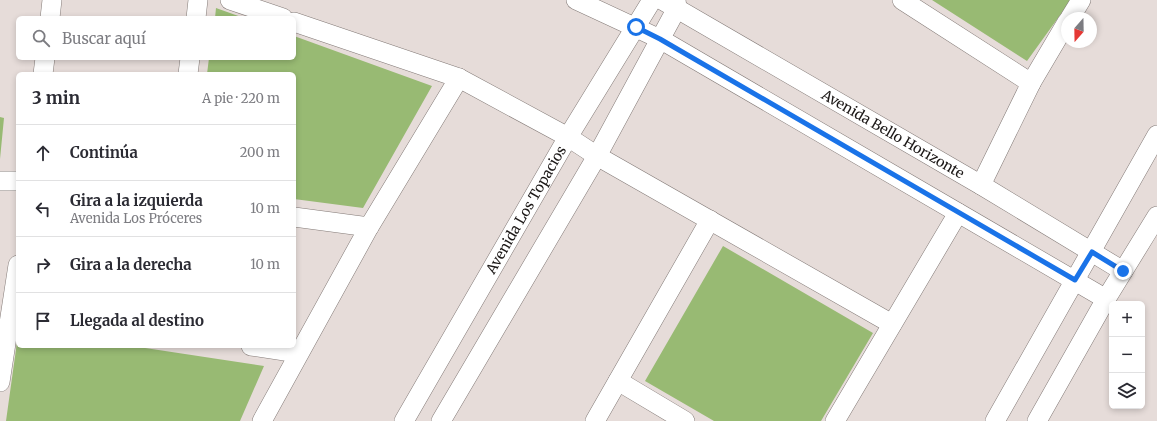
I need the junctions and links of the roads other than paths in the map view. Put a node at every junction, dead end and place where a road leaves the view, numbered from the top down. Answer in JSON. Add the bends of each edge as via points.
{"nodes":[{"id":1,"x":52,"y":0,"type":"edge"},
{"id":2,"x":198,"y":0,"type":"edge"},
{"id":3,"x":230,"y":0,"type":"edge"},
{"id":4,"x":576,"y":0,"type":"edge"},
{"id":5,"x":652,"y":0,"type":"edge"},
{"id":6,"x":902,"y":0,"type":"edge"},
{"id":7,"x":1081,"y":0,"type":"edge"},
{"id":8,"x":672,"y":3,"type":"edge"},
{"id":9,"x":1074,"y":12,"type":"edge"},
{"id":10,"x":50,"y":16,"type":"edge"},
{"id":11,"x":196,"y":16,"type":"edge"},
{"id":12,"x":277,"y":16,"type":"edge"},
{"id":13,"x":296,"y":23,"type":"edge"},
{"id":14,"x":636,"y":27,"type":"junction"},
{"id":15,"x":1061,"y":32,"type":"edge"},
{"id":16,"x":660,"y":39,"type":"junction"},
{"id":17,"x":45,"y":60,"type":"edge"},
{"id":18,"x":190,"y":60,"type":"edge"},
{"id":19,"x":43,"y":72,"type":"edge"},
{"id":20,"x":188,"y":72,"type":"edge"},
{"id":21,"x":459,"y":78,"type":"junction"},
{"id":22,"x":1031,"y":83,"type":"junction"},
{"id":23,"x":1157,"y":135,"type":"edge"},
{"id":24,"x":568,"y":137,"type":"junction"},
{"id":25,"x":597,"y":156,"type":"junction"},
{"id":26,"x":0,"y":181,"type":"edge"},
{"id":27,"x":16,"y":181,"type":"edge"},
{"id":28,"x":981,"y":185,"type":"junction"},
{"id":29,"x":958,"y":213,"type":"junction"},
{"id":30,"x":1157,"y":216,"type":"edge"},
{"id":31,"x":296,"y":217,"type":"edge"},
{"id":32,"x":710,"y":220,"type":"junction"},
{"id":33,"x":369,"y":227,"type":"junction"},
{"id":34,"x":1092,"y":252,"type":"junction"},
{"id":35,"x":1123,"y":271,"type":"junction"},
{"id":36,"x":16,"y":276,"type":"edge"},
{"id":37,"x":1075,"y":280,"type":"junction"},
{"id":38,"x":1106,"y":299,"type":"junction"},
{"id":39,"x":10,"y":309,"type":"edge"},
{"id":40,"x":892,"y":324,"type":"junction"},
{"id":41,"x":264,"y":348,"type":"edge"},
{"id":42,"x":298,"y":353,"type":"junction"},
{"id":43,"x":618,"y":381,"type":"junction"},
{"id":44,"x":0,"y":382,"type":"edge"},
{"id":45,"x":262,"y":421,"type":"edge"},
{"id":46,"x":404,"y":421,"type":"edge"},
{"id":47,"x":441,"y":421,"type":"edge"},
{"id":48,"x":595,"y":421,"type":"edge"},
{"id":49,"x":685,"y":421,"type":"edge"},
{"id":50,"x":835,"y":421,"type":"edge"},
{"id":51,"x":995,"y":421,"type":"edge"},
{"id":52,"x":1037,"y":421,"type":"edge"}],
"edges":[{"from":1,"to":10,"type":"street"},
{"from":2,"to":11,"type":"street"},
{"from":3,"to":12,"type":"street"},
{"from":4,"to":14,"type":"street"},
{"from":5,"to":14,"type":"street","name":"Avenida Los Topacios"},
{"from":6,"to":22,"type":"street"},
{"from":7,"to":9,"type":"street"},
{"from":8,"to":16,"type":"street"},
{"from":8,"to":28,"type":"street","name":"Avenida Bello Horizonte"},
{"from":13,"to":21,"type":"street"},
{"from":14,"to":16,"type":"street"},
{"from":14,"to":24,"type":"street","name":"Avenida Los Topacios"},
{"from":15,"to":22,"type":"street"},
{"from":16,"to":25,"type":"street"},
{"from":16,"to":29,"type":"street"},
{"from":17,"to":19,"type":"street"},
{"from":18,"to":20,"type":"street"},
{"from":21,"to":24,"type":"street"},
{"from":21,"to":33,"type":"street"},
{"from":22,"to":28,"type":"street"},
{"from":23,"to":34,"type":"street"},
{"from":24,"to":25,"type":"street"},
{"from":24,"to":46,"type":"street","name":"Avenida Los Topacios"},
{"from":25,"to":32,"type":"street"},
{"from":25,"to":47,"type":"street"},
{"from":26,"to":27,"type":"street"},
{"from":28,"to":34,"type":"street","name":"Avenida Bello Horizonte"},
{"from":29,"to":37,"type":"street"},
{"from":29,"to":40,"type":"street"},
{"from":30,"to":35,"type":"street"},
{"from":31,"to":33,"type":"street"},
{"from":32,"to":40,"type":"street"},
{"from":32,"to":43,"type":"street"},
{"from":33,"to":42,"type":"street"},
{"from":34,"to":35,"type":"street","name":"Avenida Bello Horizonte"},
{"from":34,"to":37,"type":"street"},
{"from":35,"to":38,"type":"street"},
{"from":36,"to":39,"type":"street"},
{"from":37,"to":38,"type":"street"},
{"from":37,"to":51,"type":"street"},
{"from":38,"to":52,"type":"street"},
{"from":39,"to":44,"type":"street"},
{"from":40,"to":50,"type":"street"},
{"from":41,"to":42,"type":"street"},
{"from":42,"to":45,"type":"street"},
{"from":43,"to":48,"type":"street"},
{"from":43,"to":49,"type":"street"}]}
